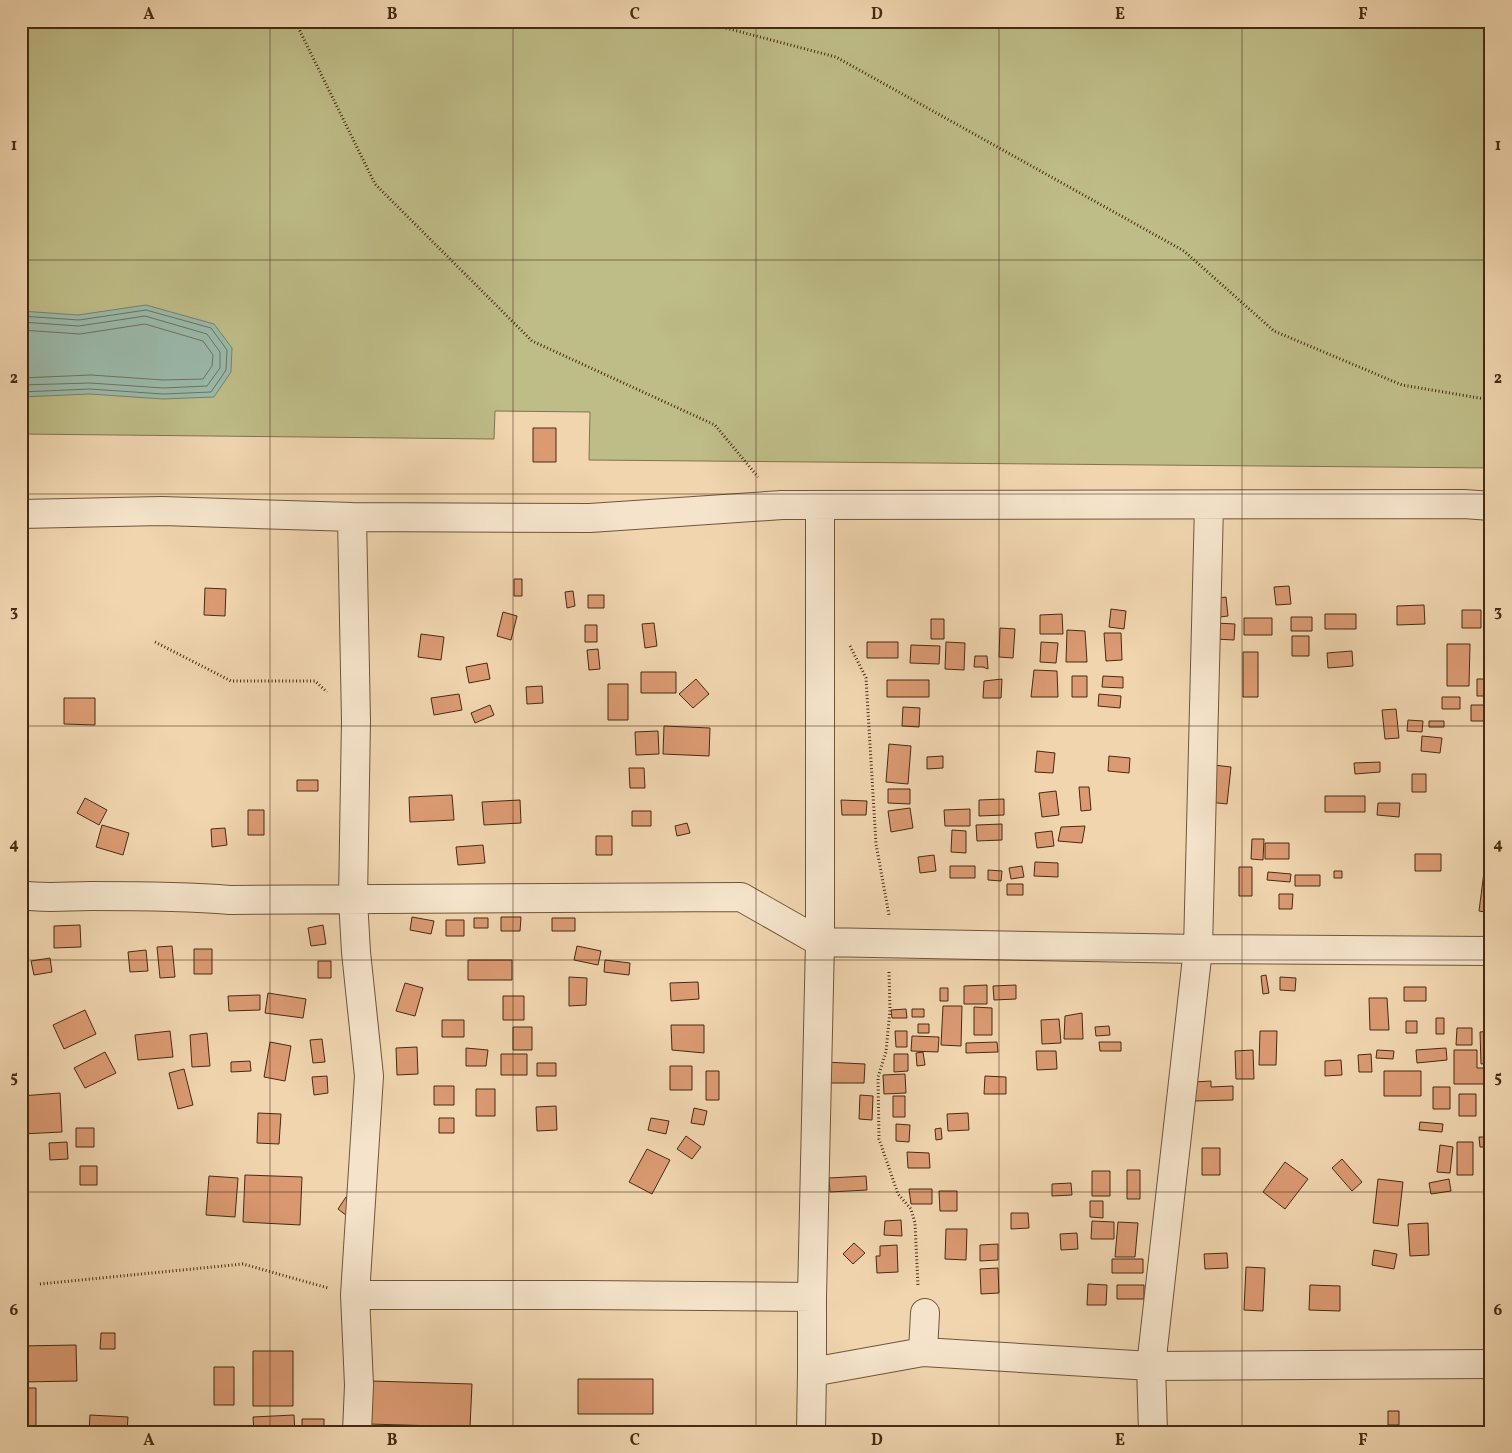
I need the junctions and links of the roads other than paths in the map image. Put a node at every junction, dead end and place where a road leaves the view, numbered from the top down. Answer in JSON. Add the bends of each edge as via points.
{"nodes":[{"id":1,"x":820,"y":505,"type":"junction"},
{"id":2,"x":1209,"y":505,"type":"junction"},
{"id":3,"x":1491,"y":506,"type":"edge"},
{"id":4,"x":21,"y":514,"type":"edge"},
{"id":5,"x":352,"y":516,"type":"junction"},
{"id":6,"x":21,"y":895,"type":"edge"},
{"id":7,"x":353,"y":900,"type":"junction"},
{"id":8,"x":820,"y":942,"type":"junction"},
{"id":9,"x":1198,"y":949,"type":"junction"},
{"id":10,"x":1491,"y":951,"type":"edge"},
{"id":11,"x":355,"y":1295,"type":"junction"},
{"id":12,"x":812,"y":1297,"type":"junction"},
{"id":13,"x":925,"y":1313,"type":"road end"},
{"id":14,"x":922,"y":1352,"type":"junction"},
{"id":15,"x":1491,"y":1364,"type":"edge"},
{"id":16,"x":1150,"y":1366,"type":"junction"},
{"id":17,"x":812,"y":1372,"type":"junction"},
{"id":18,"x":357,"y":1432,"type":"edge"},
{"id":19,"x":811,"y":1432,"type":"edge"},
{"id":20,"x":1153,"y":1432,"type":"edge"}],
"edges":[{"from":1,"to":2,"type":"street"},
{"from":1,"to":5,"type":"street","via":[[590,518]]},
{"from":1,"to":8,"type":"street"},
{"from":2,"to":3,"type":"street"},
{"from":2,"to":9,"type":"street"},
{"from":4,"to":5,"type":"street","via":[[162,511]]},
{"from":5,"to":7,"type":"street","via":[[356,721]]},
{"from":6,"to":7,"type":"street"},
{"from":7,"to":8,"type":"street","via":[[741,897]]},
{"from":7,"to":11,"type":"street","via":[[369,1076]]},
{"from":8,"to":9,"type":"street"},
{"from":8,"to":12,"type":"street"},
{"from":9,"to":10,"type":"street"},
{"from":9,"to":16,"type":"street"},
{"from":11,"to":12,"type":"street"},
{"from":11,"to":18,"type":"street","via":[[359,1385]]},
{"from":12,"to":17,"type":"street"},
{"from":13,"to":14,"type":"street"},
{"from":14,"to":16,"type":"street"},
{"from":14,"to":17,"type":"street"},
{"from":15,"to":16,"type":"street"},
{"from":16,"to":20,"type":"street"},
{"from":17,"to":19,"type":"street"}]}
